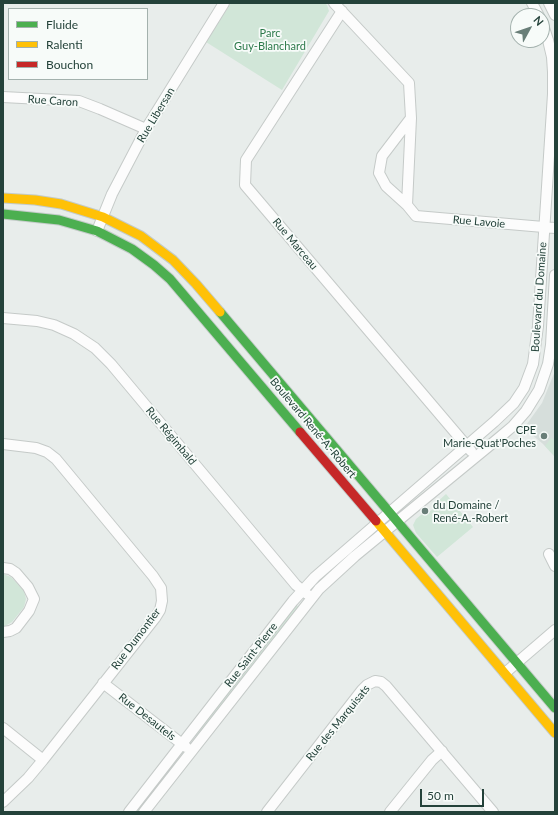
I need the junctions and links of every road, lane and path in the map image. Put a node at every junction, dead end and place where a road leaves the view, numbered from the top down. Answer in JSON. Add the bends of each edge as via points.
{"nodes":[{"id":1,"x":224,"y":3,"type":"edge"},
{"id":2,"x":334,"y":3,"type":"edge"},
{"id":3,"x":549,"y":3,"type":"edge"},
{"id":4,"x":342,"y":10,"type":"junction"},
{"id":5,"x":555,"y":15,"type":"edge"},
{"id":6,"x":550,"y":48,"type":"edge"},
{"id":7,"x":3,"y":97,"type":"edge"},
{"id":8,"x":411,"y":118,"type":"junction"},
{"id":9,"x":146,"y":129,"type":"junction"},
{"id":10,"x":3,"y":198,"type":"edge"},
{"id":11,"x":407,"y":205,"type":"junction"},
{"id":12,"x":3,"y":214,"type":"edge"},
{"id":13,"x":103,"y":216,"type":"junction"},
{"id":14,"x":544,"y":227,"type":"junction"},
{"id":15,"x":555,"y":228,"type":"edge"},
{"id":16,"x":97,"y":231,"type":"junction"},
{"id":17,"x":555,"y":275,"type":"edge"},
{"id":18,"x":3,"y":318,"type":"edge"},
{"id":19,"x":3,"y":444,"type":"edge"},
{"id":20,"x":467,"y":446,"type":"junction"},
{"id":21,"x":476,"y":457,"type":"junction"},
{"id":22,"x":389,"y":512,"type":"junction"},
{"id":23,"x":378,"y":522,"type":"junction"},
{"id":24,"x":398,"y":523,"type":"junction"},
{"id":25,"x":385,"y":532,"type":"junction"},
{"id":26,"x":549,"y":554,"type":"dead end"},
{"id":27,"x":555,"y":566,"type":"edge"},
{"id":28,"x":3,"y":568,"type":"edge"},
{"id":29,"x":302,"y":591,"type":"junction"},
{"id":30,"x":311,"y":598,"type":"junction"},
{"id":31,"x":555,"y":630,"type":"edge"},
{"id":32,"x":3,"y":632,"type":"edge"},
{"id":33,"x":517,"y":663,"type":"junction"},
{"id":34,"x":505,"y":673,"type":"junction"},
{"id":35,"x":104,"y":683,"type":"junction"},
{"id":36,"x":555,"y":708,"type":"edge"},
{"id":37,"x":3,"y":728,"type":"edge"},
{"id":38,"x":555,"y":733,"type":"edge"},
{"id":39,"x":181,"y":744,"type":"junction"},
{"id":40,"x":191,"y":751,"type":"junction"},
{"id":41,"x":442,"y":752,"type":"junction"},
{"id":42,"x":43,"y":760,"type":"junction"},
{"id":43,"x":3,"y":802,"type":"edge"},
{"id":44,"x":129,"y":812,"type":"edge"},
{"id":45,"x":144,"y":812,"type":"edge"},
{"id":46,"x":267,"y":812,"type":"edge"},
{"id":47,"x":390,"y":812,"type":"edge"},
{"id":48,"x":493,"y":812,"type":"edge"}],
"edges":[{"from":1,"to":9,"type":"street","name":"Rue Libersan"},
{"from":2,"to":4,"type":"street"},
{"from":3,"to":5,"type":"street"},
{"from":4,"to":8,"type":"street","via":[[409,84]]},
{"from":4,"to":20,"type":"street","name":"Rue Marceau","via":[[246,160],[245,185]]},
{"from":6,"to":14,"type":"street","name":"Boulevard du Domaine","via":[[553,72]]},
{"from":7,"to":9,"type":"street","name":"Rue Caron","via":[[79,101]]},
{"from":8,"to":11,"type":"street"},
{"from":8,"to":11,"type":"street","name":"Rue Lavoie","via":[[382,156],[379,173],[386,186]]},
{"from":9,"to":13,"type":"street","name":"Rue Libersan"},
{"from":10,"to":13,"type":"street","name":"Boulevard René-A.-Robert","via":[[61,204]]},
{"from":11,"to":14,"type":"street","name":"Rue Lavoie","via":[[416,216]]},
{"from":12,"to":16,"type":"street","name":"Boulevard René-A.-Robert","via":[[58,220]]},
{"from":13,"to":16,"type":"street","name":"Rue Libersan"},
{"from":13,"to":22,"type":"street","name":"Boulevard René-A.-Robert","via":[[147,240],[184,271]]},
{"from":14,"to":15,"type":"street","name":"Rue Lavoie"},
{"from":14,"to":20,"type":"street","name":"Boulevard du Domaine","via":[[537,331],[529,377],[521,393],[507,410]]},
{"from":16,"to":23,"type":"street","name":"Boulevard René-A.-Robert","via":[[132,249],[174,283]]},
{"from":17,"to":21,"type":"street","name":"Boulevard du Domaine","via":[[549,355],[540,388],[530,406],[517,421]]},
{"from":18,"to":29,"type":"street","name":"Rue Régimbald","via":[[54,325],[95,348]]},
{"from":19,"to":35,"type":"street","name":"Rue Dumontier","via":[[32,447],[54,457],[161,588],[162,601],[158,614]]},
{"from":20,"to":21,"type":"street","name":"Rue Marceau"},
{"from":20,"to":22,"type":"street","name":"Boulevard du Domaine"},
{"from":21,"to":24,"type":"street","name":"Boulevard du Domaine"},
{"from":22,"to":23,"type":"street","name":"Rue Saint-Pierre"},
{"from":22,"to":24,"type":"street","name":"Boulevard René-A.-Robert"},
{"from":23,"to":25,"type":"street","name":"Boulevard René-A.-Robert"},
{"from":23,"to":29,"type":"street","name":"Rue Saint-Pierre","via":[[322,570]]},
{"from":24,"to":25,"type":"street","name":"Rue Saint-Pierre"},
{"from":24,"to":33,"type":"street","name":"Boulevard René-A.-Robert"},
{"from":25,"to":30,"type":"street","name":"Rue Saint-Pierre","via":[[325,582]]},
{"from":25,"to":34,"type":"street","name":"Boulevard René-A.-Robert"},
{"from":26,"to":27,"type":"street"},
{"from":28,"to":32,"type":"street","via":[[16,573],[34,599],[29,611],[16,628]]},
{"from":29,"to":30,"type":"street","name":"Rue Régimbald"},
{"from":29,"to":39,"type":"street","name":"Rue Saint-Pierre"},
{"from":30,"to":40,"type":"street","name":"Rue Saint-Pierre"},
{"from":31,"to":33,"type":"street"},
{"from":33,"to":34,"type":"street"},
{"from":33,"to":36,"type":"street","name":"Boulevard René-A.-Robert"},
{"from":34,"to":38,"type":"street","name":"Boulevard René-A.-Robert"},
{"from":35,"to":39,"type":"street","name":"Rue Desautels"},
{"from":35,"to":42,"type":"street","name":"Rue Dumontier"},
{"from":37,"to":42,"type":"street"},
{"from":39,"to":40,"type":"street","name":"Rue Desautels"},
{"from":39,"to":44,"type":"street","name":"Rue Saint-Pierre"},
{"from":40,"to":45,"type":"street","name":"Rue Saint-Pierre"},
{"from":41,"to":46,"type":"street","name":"Rue des Marquisats","via":[[386,686],[381,682],[373,682],[362,690]]},
{"from":41,"to":47,"type":"street","via":[[432,760]]},
{"from":41,"to":48,"type":"street","name":"Rue des Marquisats"},
{"from":42,"to":43,"type":"street","name":"Rue Dumontier"}]}
